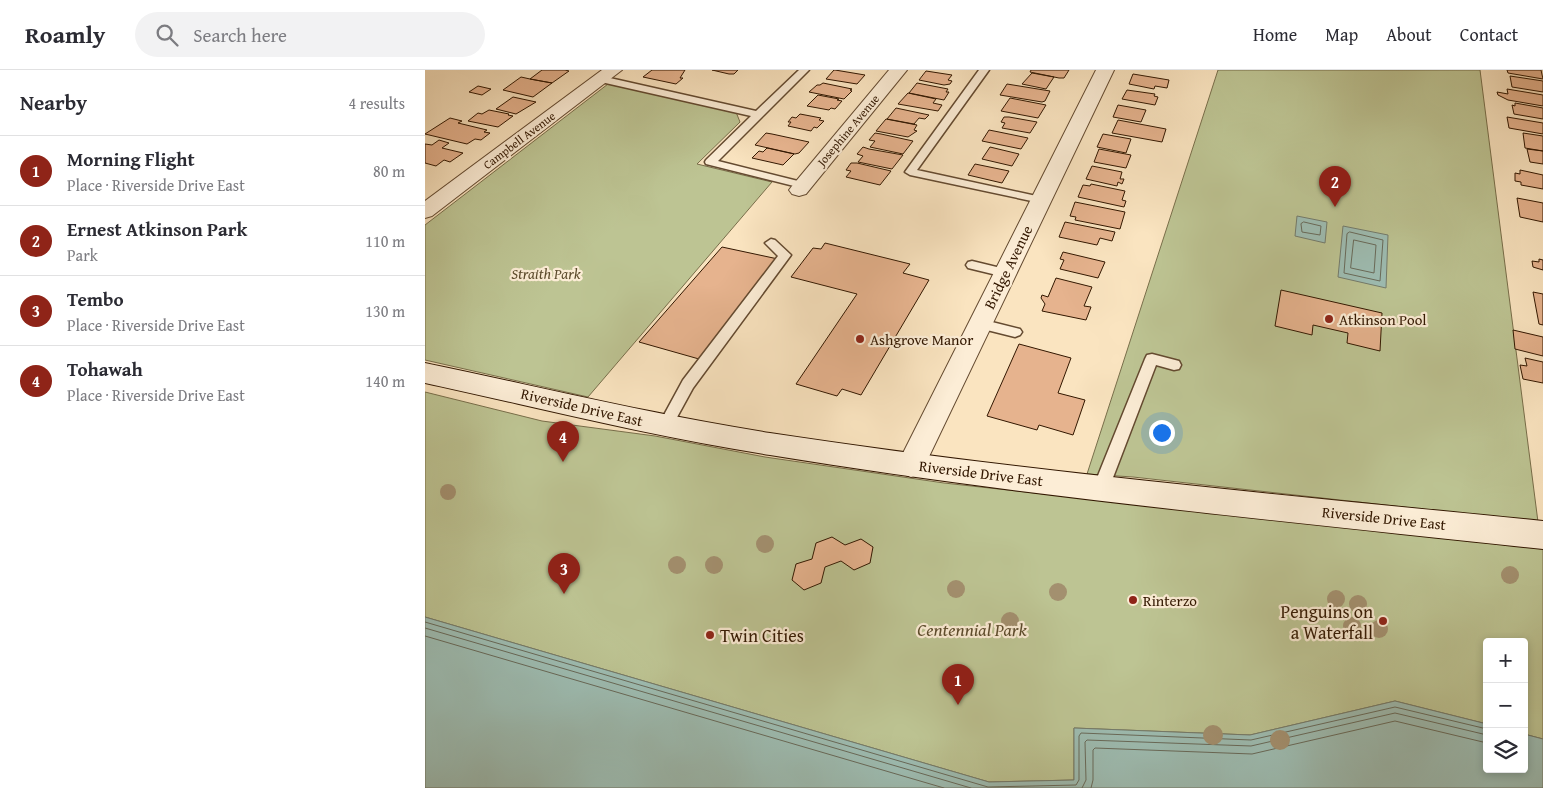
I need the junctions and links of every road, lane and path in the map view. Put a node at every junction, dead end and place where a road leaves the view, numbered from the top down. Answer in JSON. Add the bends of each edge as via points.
{"nodes":[{"id":1,"x":804,"y":70,"type":"edge"},
{"id":2,"x":898,"y":70,"type":"edge"},
{"id":3,"x":984,"y":70,"type":"edge"},
{"id":4,"x":1105,"y":70,"type":"edge"},
{"id":5,"x":607,"y":74,"type":"edge"},
{"id":6,"x":759,"y":115,"type":"junction"},
{"id":7,"x":800,"y":191,"type":"joint"},
{"id":8,"x":1041,"y":200,"type":"junction"},
{"id":9,"x":425,"y":211,"type":"edge"},
{"id":10,"x":771,"y":243,"type":"dead end"},
{"id":11,"x":972,"y":265,"type":"dead end"},
{"id":12,"x":1005,"y":273,"type":"junction"},
{"id":13,"x":980,"y":324,"type":"junction"},
{"id":14,"x":1015,"y":332,"type":"dead end"},
{"id":15,"x":1174,"y":365,"type":"dead end"},
{"id":16,"x":425,"y":373,"type":"edge"},
{"id":17,"x":665,"y":426,"type":"junction"},
{"id":18,"x":911,"y":465,"type":"junction"},
{"id":19,"x":1101,"y":488,"type":"junction"},
{"id":20,"x":1543,"y":535,"type":"edge"}],
"edges":[{"from":1,"to":6,"type":"lane"},
{"from":2,"to":7,"type":"street","name":"Josephine Avenue"},
{"from":3,"to":8,"type":"lane","via":[[911,172]]},
{"from":4,"to":8,"type":"street","name":"Bridge Avenue"},
{"from":5,"to":6,"type":"lane"},
{"from":5,"to":9,"type":"street","name":"Campbell Avenue"},
{"from":6,"to":7,"type":"lane","via":[[710,162]]},
{"from":8,"to":12,"type":"street","name":"Bridge Avenue"},
{"from":10,"to":17,"type":"lane","via":[[785,255],[688,384]]},
{"from":11,"to":12,"type":"lane"},
{"from":12,"to":13,"type":"street","name":"Bridge Avenue"},
{"from":13,"to":14,"type":"lane"},
{"from":13,"to":18,"type":"street","name":"Bridge Avenue"},
{"from":15,"to":19,"type":"lane","via":[[1152,359]]},
{"from":16,"to":17,"type":"street","name":"Riverside Drive East"},
{"from":17,"to":18,"type":"street","name":"Riverside Drive East"},
{"from":18,"to":19,"type":"street","name":"Riverside Drive East"},
{"from":19,"to":20,"type":"street","name":"Riverside Drive East"}]}
